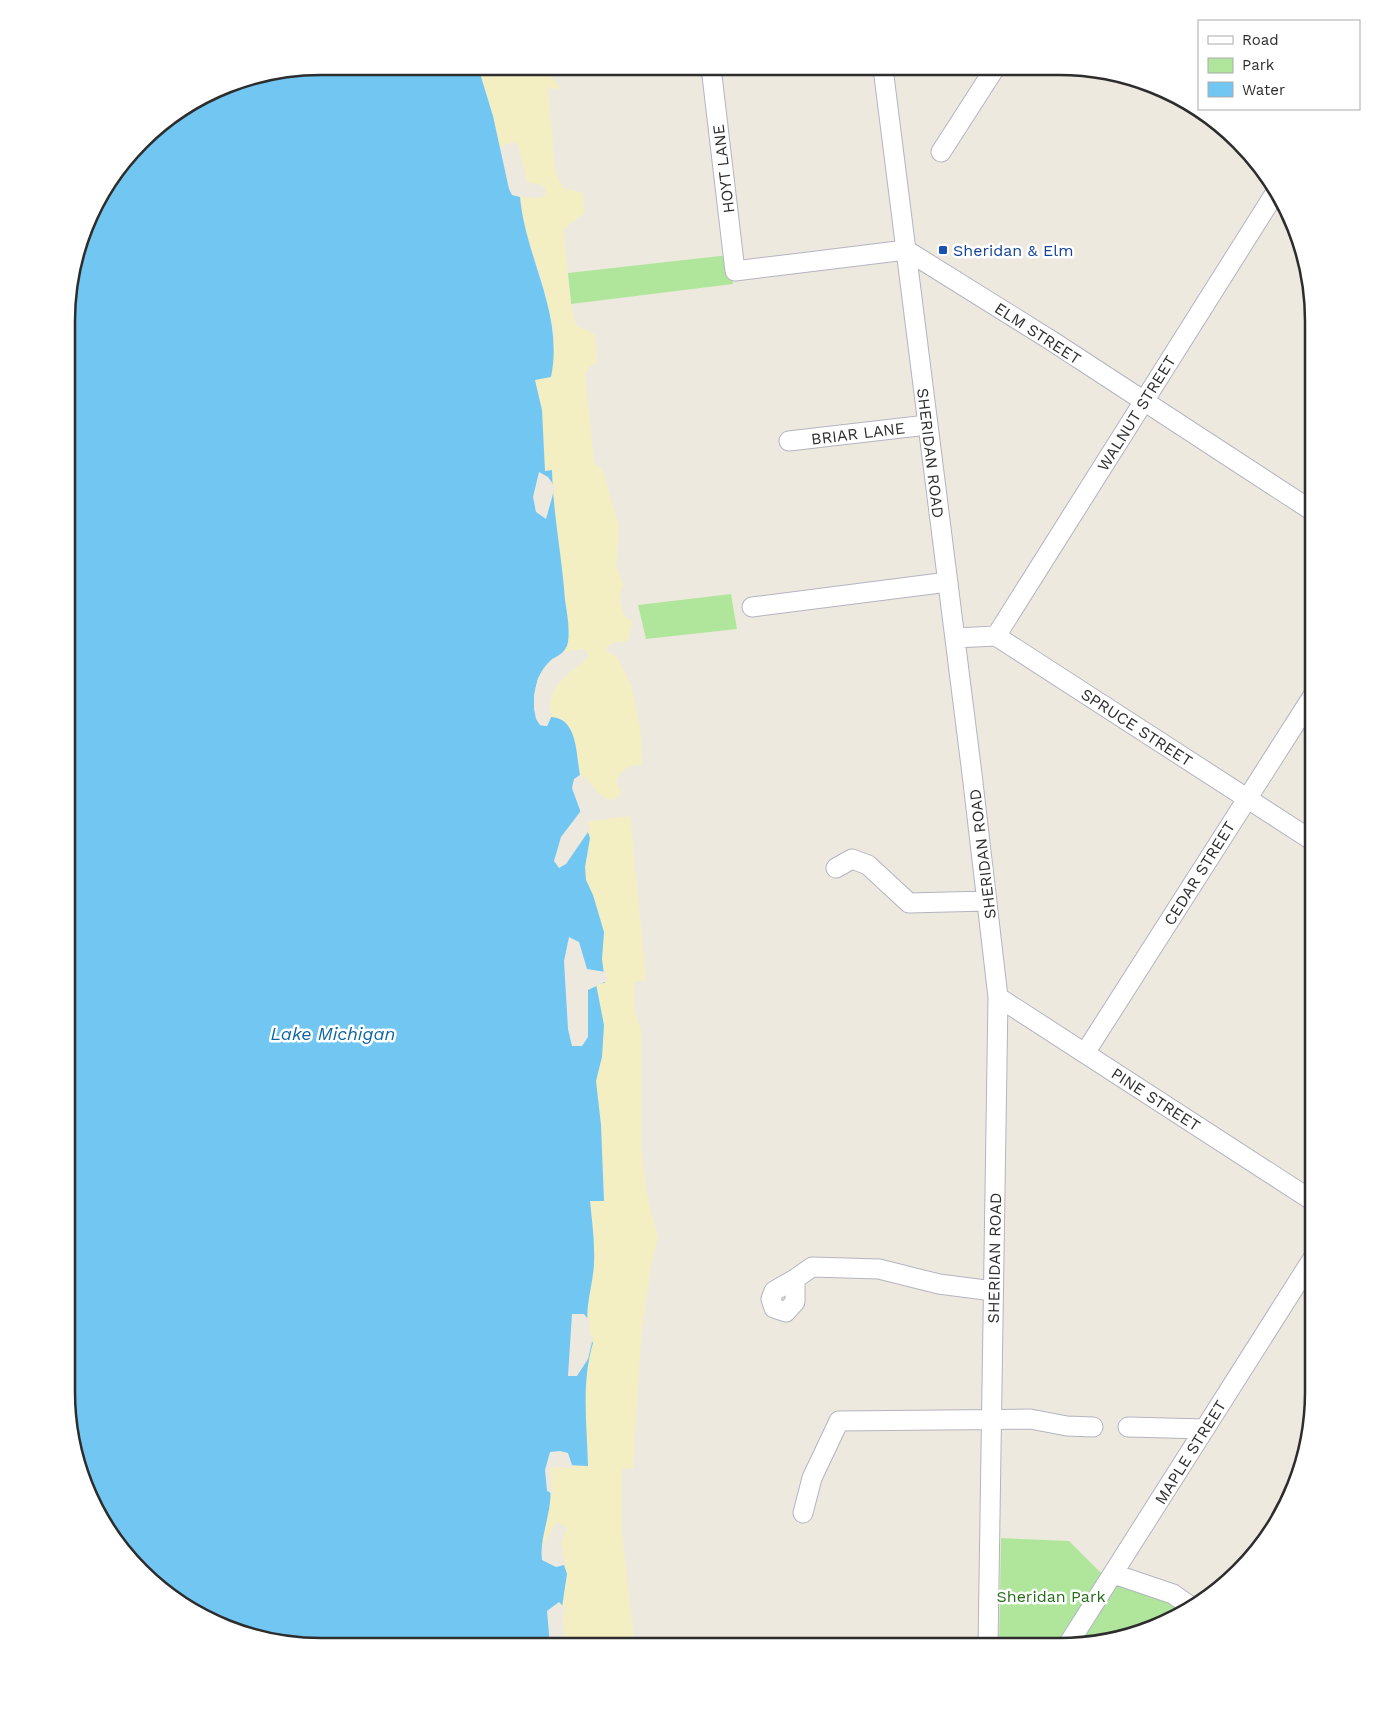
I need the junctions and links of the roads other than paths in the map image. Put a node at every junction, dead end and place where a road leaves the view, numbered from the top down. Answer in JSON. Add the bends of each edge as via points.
{"nodes":[{"id":1,"x":712,"y":75,"type":"edge"},
{"id":2,"x":884,"y":75,"type":"edge"},
{"id":3,"x":990,"y":75,"type":"edge"},
{"id":4,"x":941,"y":152,"type":"dead end"},
{"id":5,"x":1272,"y":198,"type":"edge"},
{"id":6,"x":906,"y":250,"type":"junction"},
{"id":7,"x":1143,"y":401,"type":"junction"},
{"id":8,"x":927,"y":425,"type":"junction"},
{"id":9,"x":790,"y":441,"type":"dead end"},
{"id":10,"x":1305,"y":506,"type":"edge"},
{"id":11,"x":948,"y":582,"type":"junction"},
{"id":12,"x":752,"y":607,"type":"dead end"},
{"id":13,"x":996,"y":636,"type":"junction"},
{"id":14,"x":955,"y":638,"type":"junction"},
{"id":15,"x":1305,"y":708,"type":"edge"},
{"id":16,"x":1247,"y":797,"type":"junction"},
{"id":17,"x":1305,"y":835,"type":"edge"},
{"id":18,"x":836,"y":868,"type":"dead end"},
{"id":19,"x":987,"y":901,"type":"junction"},
{"id":20,"x":998,"y":997,"type":"junction"},
{"id":21,"x":1085,"y":1053,"type":"junction"},
{"id":22,"x":1305,"y":1196,"type":"edge"},
{"id":23,"x":1305,"y":1271,"type":"edge"},
{"id":24,"x":795,"y":1279,"type":"dead end"},
{"id":25,"x":993,"y":1290,"type":"junction"},
{"id":26,"x":991,"y":1420,"type":"junction"},
{"id":27,"x":1093,"y":1427,"type":"dead end"},
{"id":28,"x":1128,"y":1428,"type":"dead end"},
{"id":29,"x":1205,"y":1429,"type":"junction"},
{"id":30,"x":803,"y":1513,"type":"dead end"},
{"id":31,"x":1114,"y":1574,"type":"junction"},
{"id":32,"x":1186,"y":1603,"type":"edge"},
{"id":33,"x":1073,"y":1637,"type":"edge"},
{"id":34,"x":988,"y":1638,"type":"edge"}],
"edges":[{"from":1,"to":6,"type":"street","name":"HOYT LANE","via":[[735,271]]},
{"from":2,"to":6,"type":"street","name":"SHERIDAN ROAD"},
{"from":3,"to":4,"type":"street"},
{"from":5,"to":7,"type":"street","name":"WALNUT STREET"},
{"from":6,"to":7,"type":"street","name":"ELM STREET"},
{"from":6,"to":8,"type":"street","name":"SHERIDAN ROAD"},
{"from":7,"to":10,"type":"street","name":"ELM STREET"},
{"from":7,"to":13,"type":"street","name":"WALNUT STREET"},
{"from":8,"to":9,"type":"street","name":"BRIAR LANE"},
{"from":8,"to":11,"type":"street","name":"SHERIDAN ROAD"},
{"from":11,"to":12,"type":"street"},
{"from":11,"to":14,"type":"street","name":"SHERIDAN ROAD"},
{"from":13,"to":14,"type":"street"},
{"from":13,"to":16,"type":"street","name":"SPRUCE STREET"},
{"from":14,"to":19,"type":"street","name":"SHERIDAN ROAD"},
{"from":15,"to":16,"type":"street","name":"CEDAR STREET"},
{"from":16,"to":17,"type":"street","name":"SPRUCE STREET"},
{"from":16,"to":21,"type":"street","name":"CEDAR STREET"},
{"from":18,"to":19,"type":"street","via":[[852,859],[868,865],[909,903]]},
{"from":19,"to":20,"type":"street","name":"SHERIDAN ROAD"},
{"from":20,"to":21,"type":"street","name":"PINE STREET"},
{"from":20,"to":25,"type":"street","name":"SHERIDAN ROAD"},
{"from":21,"to":22,"type":"street","name":"PINE STREET"},
{"from":23,"to":29,"type":"street","name":"MAPLE STREET"},
{"from":24,"to":25,"type":"street","via":[[812,1267],[879,1269],[938,1284]]},
{"from":25,"to":26,"type":"street","name":"SHERIDAN ROAD"},
{"from":26,"to":27,"type":"street","via":[[1030,1419]]},
{"from":26,"to":30,"type":"street","via":[[839,1421],[812,1478]]},
{"from":26,"to":34,"type":"street","name":"SHERIDAN ROAD"},
{"from":28,"to":29,"type":"street"},
{"from":29,"to":31,"type":"street","name":"MAPLE STREET"},
{"from":31,"to":32,"type":"street","via":[[1173,1594]]},
{"from":31,"to":33,"type":"street","name":"MAPLE STREET"}]}
